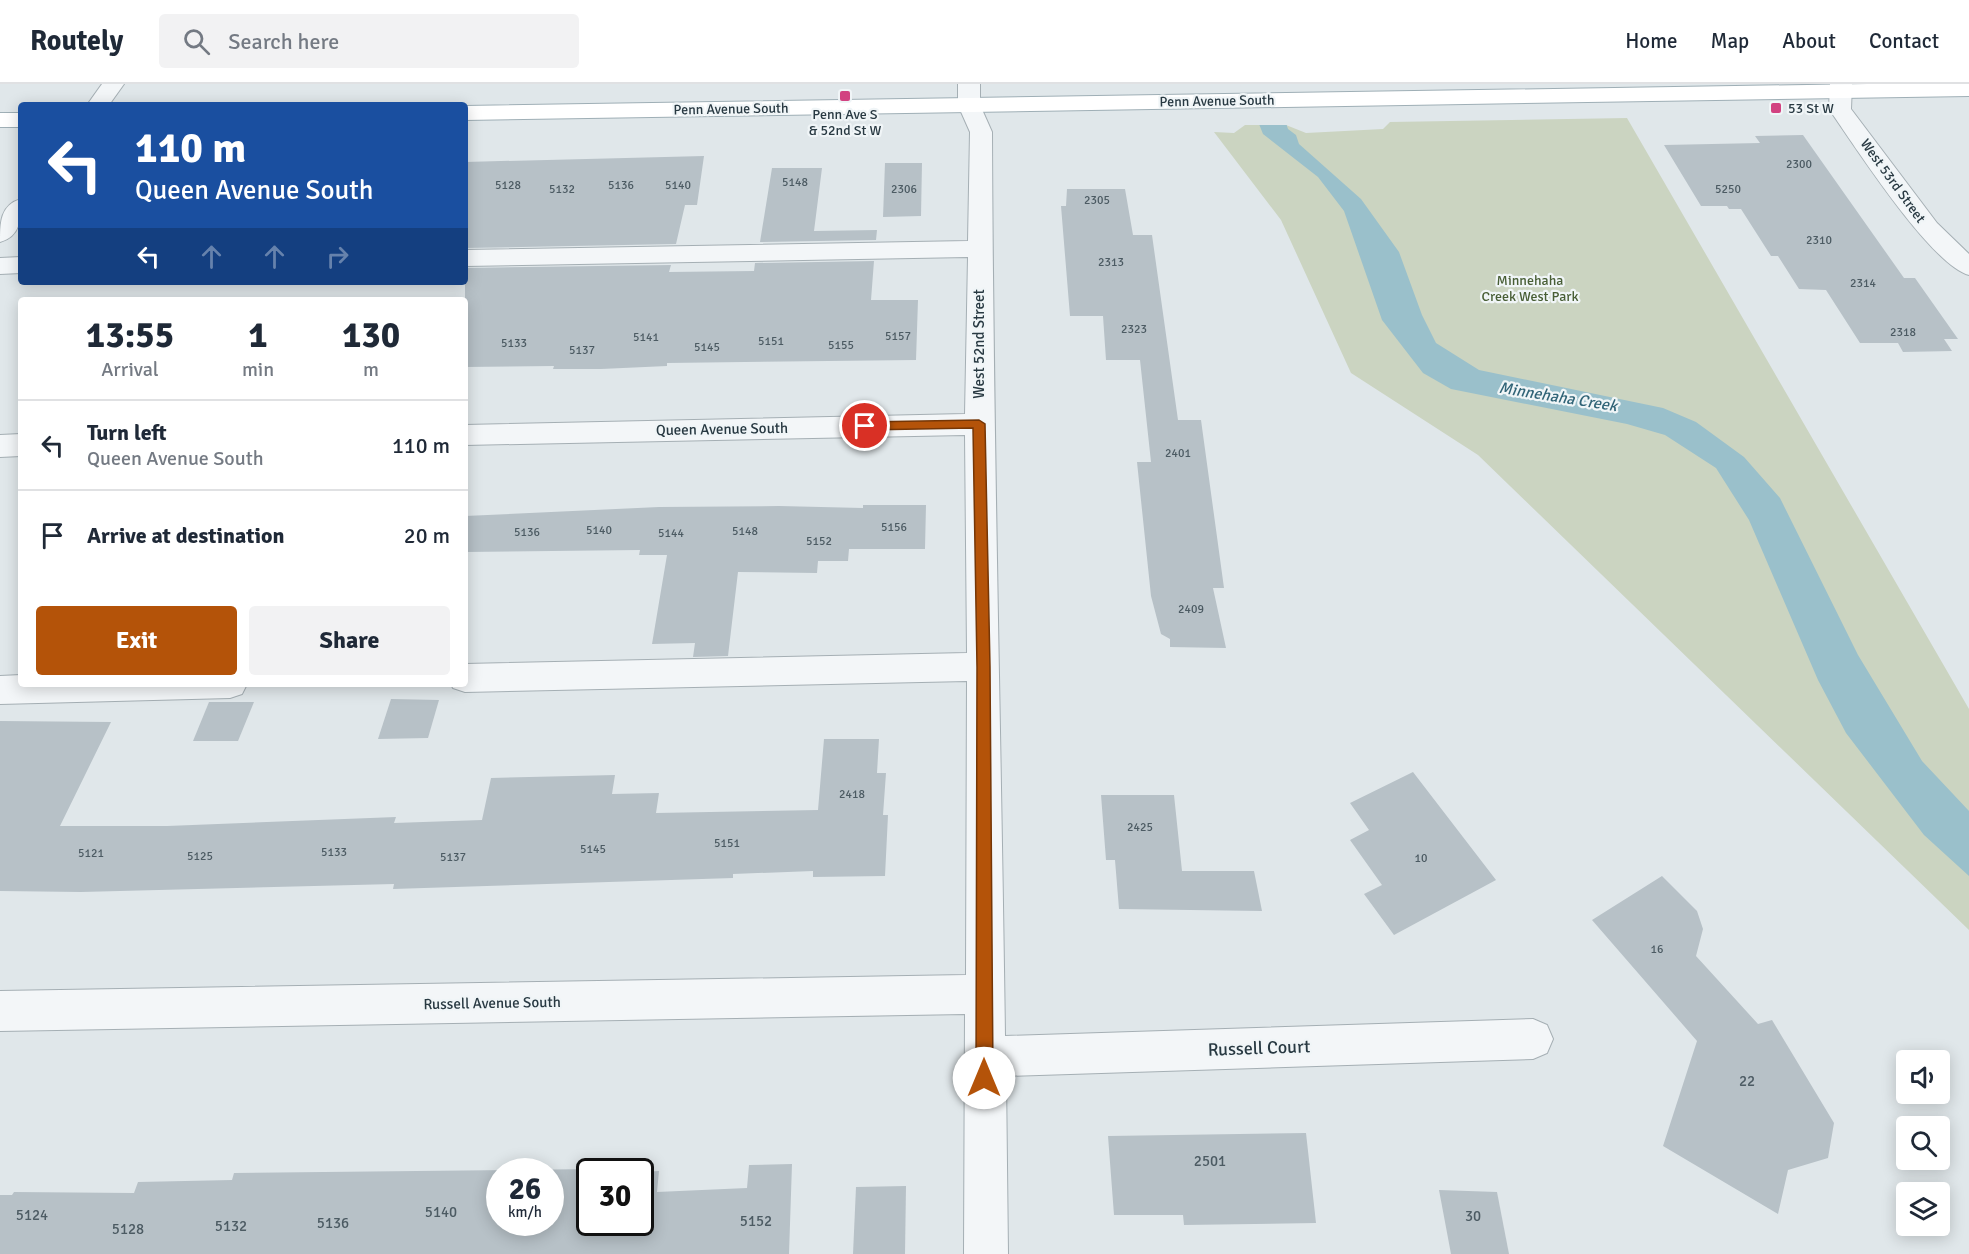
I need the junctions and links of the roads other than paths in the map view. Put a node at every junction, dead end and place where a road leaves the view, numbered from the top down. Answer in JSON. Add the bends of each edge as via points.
{"nodes":[{"id":1,"x":113,"y":84,"type":"edge"},
{"id":2,"x":1842,"y":87,"type":"edge"},
{"id":3,"x":1969,"y":89,"type":"edge"},
{"id":4,"x":969,"y":95,"type":"edge"},
{"id":5,"x":100,"y":102,"type":"edge"},
{"id":6,"x":468,"y":113,"type":"edge"},
{"id":7,"x":0,"y":120,"type":"edge"},
{"id":8,"x":18,"y":120,"type":"edge"},
{"id":9,"x":18,"y":211,"type":"edge"},
{"id":10,"x":0,"y":234,"type":"edge"},
{"id":11,"x":978,"y":249,"type":"junction"},
{"id":12,"x":468,"y":258,"type":"edge"},
{"id":13,"x":18,"y":265,"type":"edge"},
{"id":14,"x":0,"y":266,"type":"edge"},
{"id":15,"x":1969,"y":267,"type":"edge"},
{"id":16,"x":979,"y":424,"type":"junction"},
{"id":17,"x":468,"y":435,"type":"edge"},
{"id":18,"x":18,"y":445,"type":"edge"},
{"id":19,"x":0,"y":446,"type":"edge"},
{"id":20,"x":984,"y":667,"type":"junction"},
{"id":21,"x":468,"y":678,"type":"edge"},
{"id":22,"x":115,"y":687,"type":"edge"},
{"id":23,"x":0,"y":690,"type":"edge"},
{"id":24,"x":985,"y":994,"type":"junction"},
{"id":25,"x":0,"y":1011,"type":"edge"},
{"id":26,"x":1533,"y":1039,"type":"dead end"},
{"id":27,"x":984,"y":1057,"type":"junction"},
{"id":28,"x":986,"y":1254,"type":"edge"}],
"edges":[{"from":1,"to":5,"type":"street"},
{"from":2,"to":3,"type":"main road","name":"Penn Avenue South"},
{"from":2,"to":4,"type":"main road","name":"Penn Avenue South","via":[[1162,101]]},
{"from":2,"to":15,"type":"street","name":"West 53rd Street","via":[[1840,109],[1928,229]]},
{"from":4,"to":6,"type":"main road","name":"Penn Avenue South"},
{"from":4,"to":11,"type":"street","name":"West 52nd Street","via":[[981,132]]},
{"from":7,"to":8,"type":"main road"},
{"from":9,"to":10,"type":"street"},
{"from":11,"to":12,"type":"street"},
{"from":11,"to":16,"type":"street","name":"West 52nd Street"},
{"from":13,"to":14,"type":"street"},
{"from":16,"to":17,"type":"street","name":"Queen Avenue South"},
{"from":16,"to":20,"type":"street","name":"West 52nd Street"},
{"from":18,"to":19,"type":"street"},
{"from":20,"to":21,"type":"street"},
{"from":20,"to":24,"type":"street","name":"West 52nd Street"},
{"from":22,"to":23,"type":"street"},
{"from":24,"to":25,"type":"street","name":"Russell Avenue South"},
{"from":24,"to":27,"type":"street","name":"West 52nd Street"},
{"from":26,"to":27,"type":"street","name":"Russell Court"},
{"from":27,"to":28,"type":"street","name":"West 52nd Street"}]}
